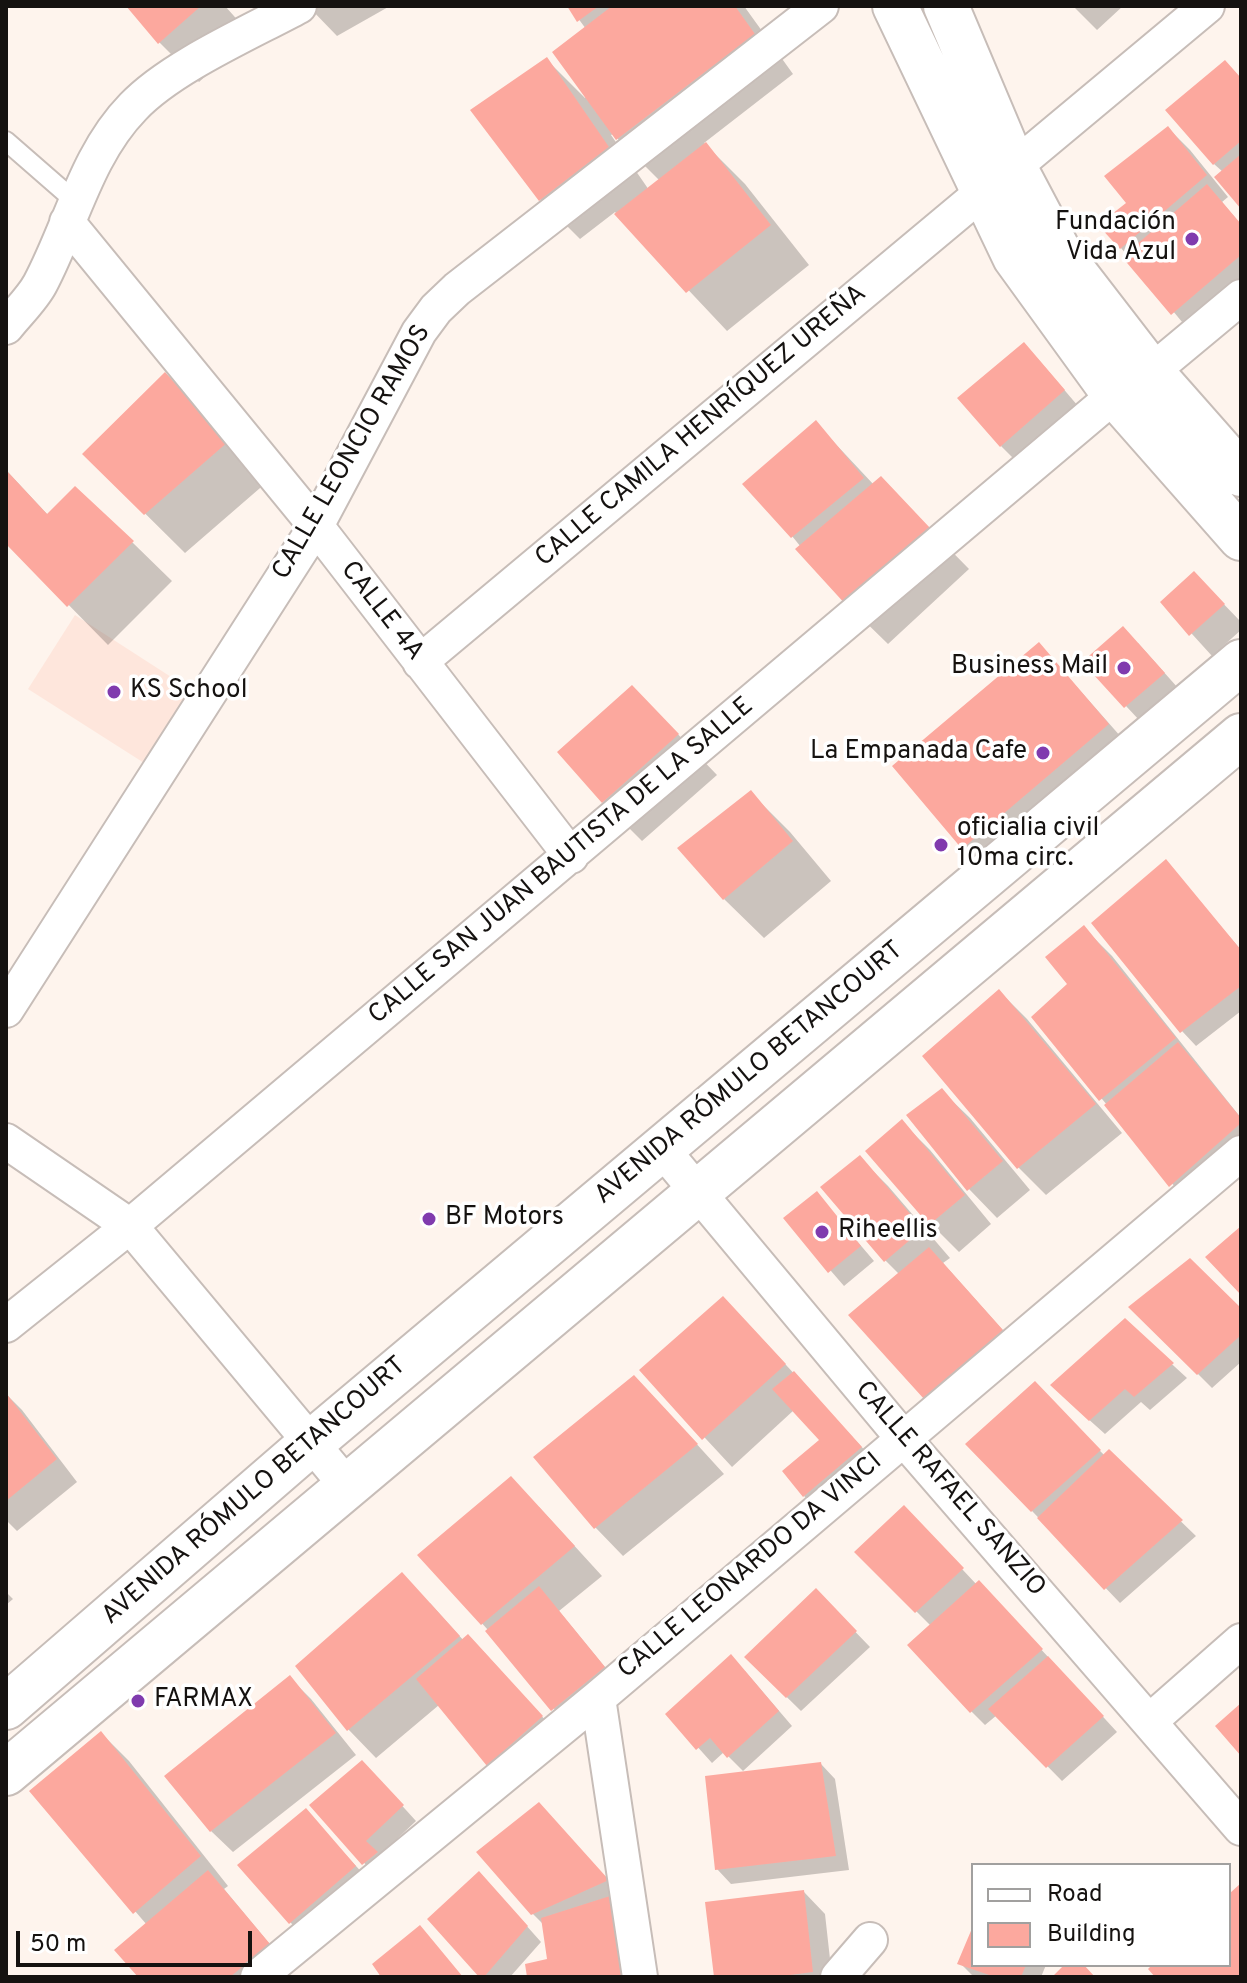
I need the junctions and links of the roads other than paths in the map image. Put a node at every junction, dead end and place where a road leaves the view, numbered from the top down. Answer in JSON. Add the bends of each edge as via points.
{"nodes":[{"id":1,"x":299,"y":6,"type":"edge"},
{"id":2,"x":821,"y":6,"type":"edge"},
{"id":3,"x":895,"y":6,"type":"edge"},
{"id":4,"x":946,"y":6,"type":"edge"},
{"id":5,"x":1207,"y":6,"type":"edge"},
{"id":6,"x":6,"y":141,"type":"edge"},
{"id":7,"x":999,"y":179,"type":"junction"},
{"id":8,"x":72,"y":212,"type":"junction"},
{"id":9,"x":1241,"y":297,"type":"edge"},
{"id":10,"x":6,"y":327,"type":"edge"},
{"id":11,"x":1151,"y":372,"type":"junction"},
{"id":12,"x":1115,"y":395,"type":"junction"},
{"id":13,"x":1241,"y":474,"type":"edge"},
{"id":14,"x":316,"y":526,"type":"junction"},
{"id":15,"x":1241,"y":538,"type":"edge"},
{"id":16,"x":420,"y":662,"type":"junction"},
{"id":17,"x":1241,"y":662,"type":"edge"},
{"id":18,"x":1241,"y":736,"type":"edge"},
{"id":19,"x":571,"y":856,"type":"junction"},
{"id":20,"x":6,"y":1010,"type":"edge"},
{"id":21,"x":6,"y":1141,"type":"edge"},
{"id":22,"x":661,"y":1148,"type":"junction"},
{"id":23,"x":1241,"y":1153,"type":"edge"},
{"id":24,"x":698,"y":1192,"type":"junction"},
{"id":25,"x":130,"y":1226,"type":"junction"},
{"id":26,"x":6,"y":1325,"type":"edge"},
{"id":27,"x":903,"y":1438,"type":"junction"},
{"id":28,"x":311,"y":1443,"type":"junction"},
{"id":29,"x":348,"y":1487,"type":"junction"},
{"id":30,"x":1241,"y":1641,"type":"edge"},
{"id":31,"x":598,"y":1698,"type":"junction"},
{"id":32,"x":6,"y":1707,"type":"edge"},
{"id":33,"x":1150,"y":1721,"type":"junction"},
{"id":34,"x":6,"y":1773,"type":"edge"},
{"id":35,"x":1241,"y":1828,"type":"edge"},
{"id":36,"x":870,"y":1940,"type":"dead end"},
{"id":37,"x":258,"y":1977,"type":"edge"},
{"id":38,"x":640,"y":1977,"type":"edge"},
{"id":39,"x":838,"y":1977,"type":"edge"}],
"edges":[{"from":1,"to":8,"type":"street","via":[[165,80],[132,107]]},
{"from":2,"to":14,"type":"street","name":"CALLE LEONCIO RAMOS","via":[[436,309]]},
{"from":3,"to":7,"type":"main road"},
{"from":4,"to":7,"type":"main road"},
{"from":5,"to":7,"type":"street","name":"CALLE CAMILA HENRÍQUEZ UREÑA"},
{"from":6,"to":8,"type":"lane"},
{"from":7,"to":11,"type":"main road"},
{"from":7,"to":12,"type":"main road","via":[[1015,257]]},
{"from":7,"to":16,"type":"street","name":"CALLE CAMILA HENRÍQUEZ UREÑA"},
{"from":8,"to":10,"type":"street","via":[[39,286]]},
{"from":8,"to":14,"type":"street","name":"CALLE 4A"},
{"from":9,"to":11,"type":"street"},
{"from":11,"to":13,"type":"main road"},
{"from":12,"to":15,"type":"main road"},
{"from":12,"to":19,"type":"street","name":"CALLE SAN JUAN BAUTISTA DE LA SALLE"},
{"from":14,"to":16,"type":"street","name":"CALLE 4A"},
{"from":14,"to":20,"type":"street","name":"CALLE LEONCIO RAMOS"},
{"from":16,"to":19,"type":"street","name":"CALLE 4A"},
{"from":17,"to":22,"type":"main road","name":"AVENIDA RÓMULO BETANCOURT"},
{"from":18,"to":24,"type":"main road","name":"AVENIDA RÓMULO BETANCOURT"},
{"from":19,"to":25,"type":"street","name":"CALLE SAN JUAN BAUTISTA DE LA SALLE"},
{"from":21,"to":25,"type":"street"},
{"from":22,"to":24,"type":"street","name":"CALLE RAFAEL SANZIO"},
{"from":22,"to":28,"type":"main road","name":"AVENIDA RÓMULO BETANCOURT"},
{"from":23,"to":27,"type":"street","name":"CALLE LEONARDO DA VINCI"},
{"from":24,"to":27,"type":"street","name":"CALLE RAFAEL SANZIO"},
{"from":24,"to":29,"type":"main road","name":"AVENIDA RÓMULO BETANCOURT"},
{"from":25,"to":26,"type":"street","name":"CALLE SAN JUAN BAUTISTA DE LA SALLE"},
{"from":25,"to":28,"type":"street"},
{"from":27,"to":31,"type":"street","name":"CALLE LEONARDO DA VINCI"},
{"from":27,"to":33,"type":"street","name":"CALLE RAFAEL SANZIO"},
{"from":28,"to":29,"type":"street"},
{"from":28,"to":32,"type":"main road","name":"AVENIDA RÓMULO BETANCOURT"},
{"from":29,"to":34,"type":"main road","name":"AVENIDA RÓMULO BETANCOURT"},
{"from":30,"to":33,"type":"street"},
{"from":31,"to":37,"type":"street","name":"CALLE LEONARDO DA VINCI"},
{"from":31,"to":38,"type":"street"},
{"from":33,"to":35,"type":"street","name":"CALLE RAFAEL SANZIO"},
{"from":36,"to":39,"type":"street"}]}
